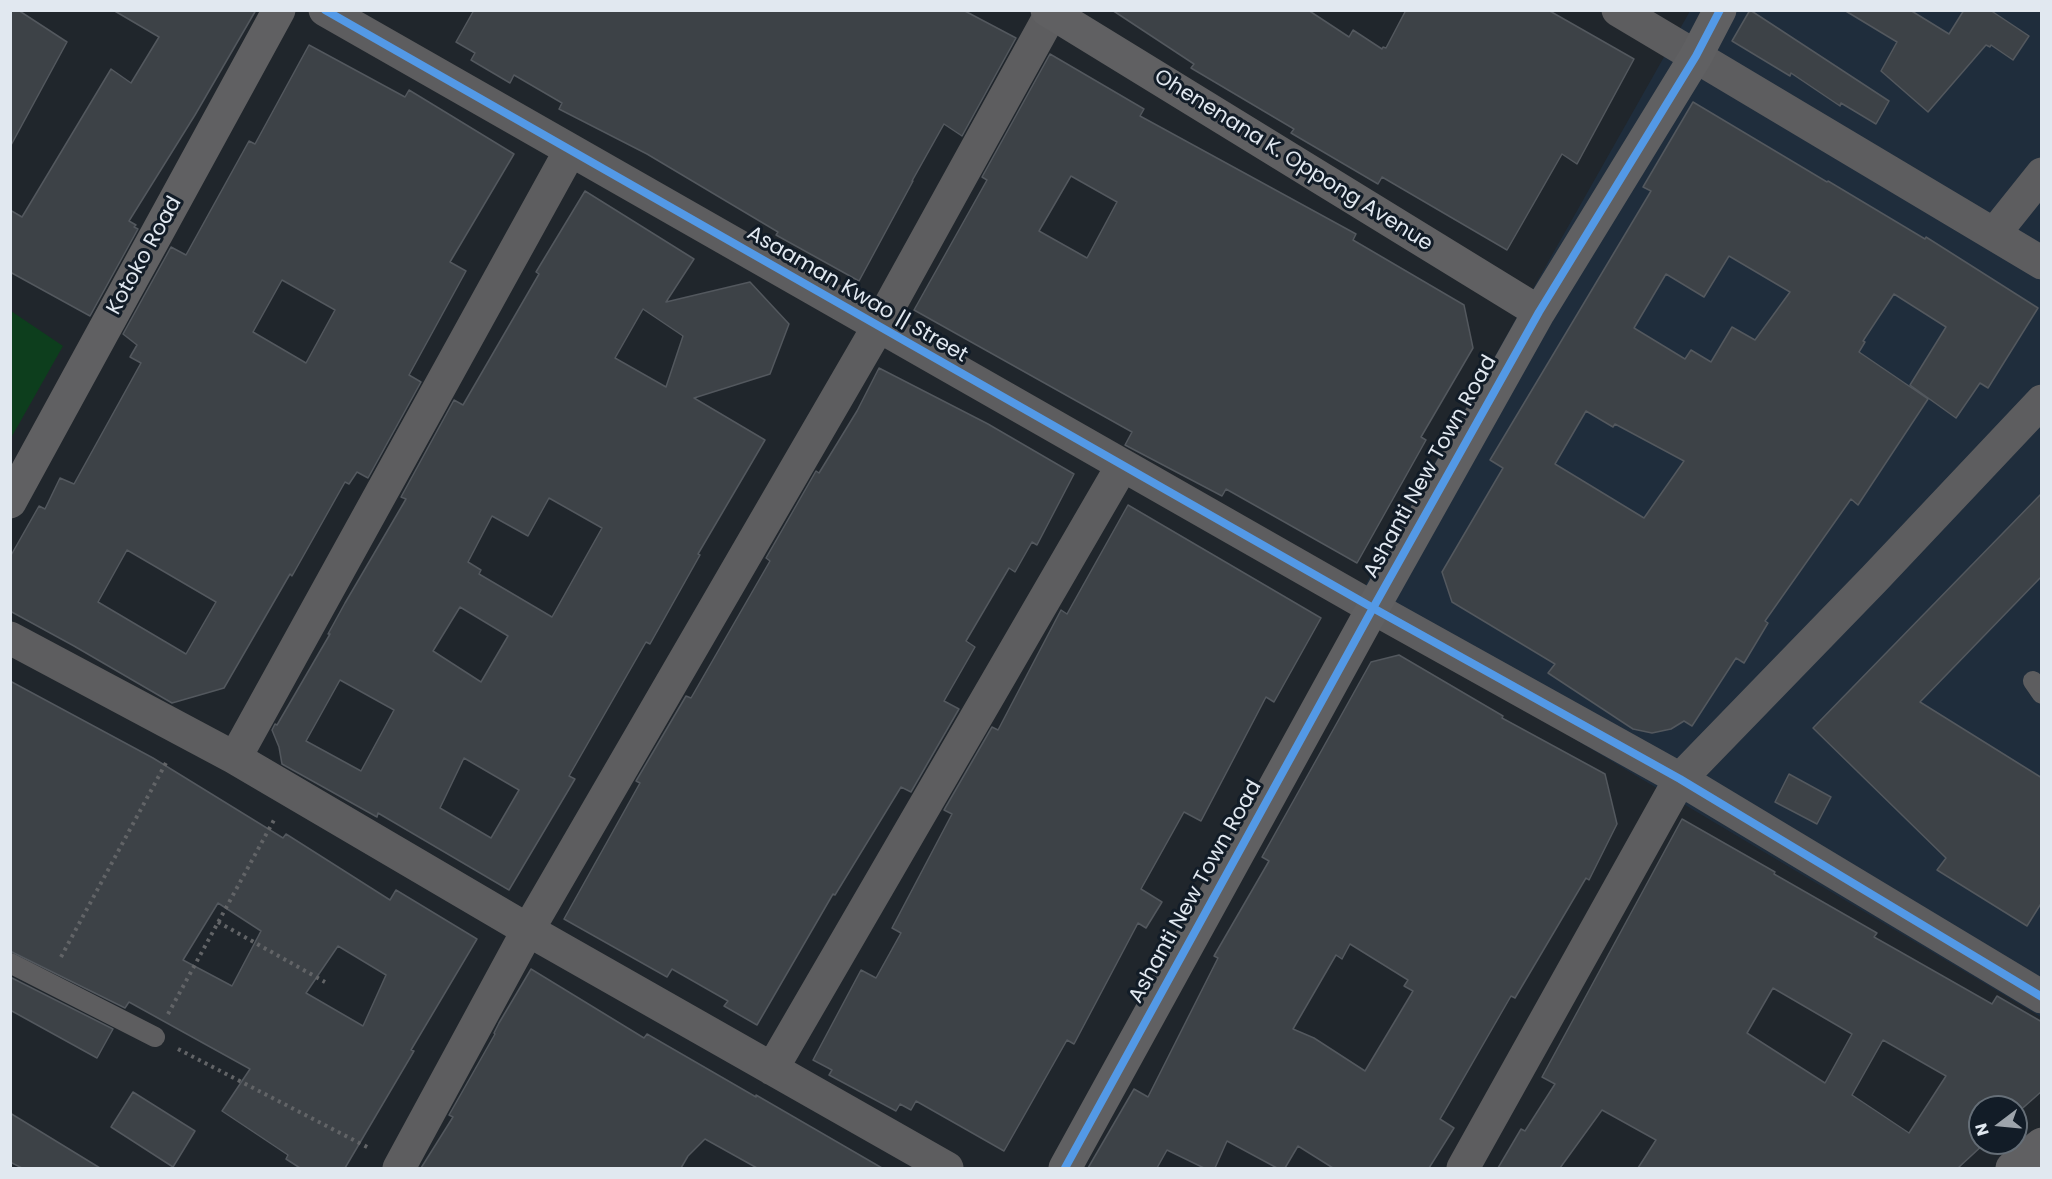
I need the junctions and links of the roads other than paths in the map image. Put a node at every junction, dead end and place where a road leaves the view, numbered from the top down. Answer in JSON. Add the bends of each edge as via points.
{"nodes":[{"id":1,"x":279,"y":10,"type":"edge"},
{"id":2,"x":325,"y":10,"type":"edge"},
{"id":3,"x":1618,"y":10,"type":"edge"},
{"id":4,"x":1720,"y":10,"type":"edge"},
{"id":5,"x":1051,"y":11,"type":"edge"},
{"id":6,"x":1696,"y":56,"type":"junction"},
{"id":7,"x":570,"y":151,"type":"junction"},
{"id":8,"x":2042,"y":174,"type":"edge"},
{"id":9,"x":1994,"y":234,"type":"junction"},
{"id":10,"x":2042,"y":263,"type":"edge"},
{"id":11,"x":1539,"y":312,"type":"junction"},
{"id":12,"x":878,"y":327,"type":"junction"},
{"id":13,"x":2042,"y":400,"type":"edge"},
{"id":14,"x":1122,"y":466,"type":"junction"},
{"id":15,"x":10,"y":502,"type":"edge"},
{"id":16,"x":1373,"y":608,"type":"junction"},
{"id":17,"x":10,"y":638,"type":"edge"},
{"id":18,"x":236,"y":758,"type":"junction"},
{"id":19,"x":1680,"y":779,"type":"junction"},
{"id":20,"x":528,"y":930,"type":"junction"},
{"id":21,"x":10,"y":963,"type":"edge"},
{"id":22,"x":2042,"y":997,"type":"edge"},
{"id":23,"x":155,"y":1037,"type":"road end"},
{"id":24,"x":772,"y":1069,"type":"junction"},
{"id":25,"x":2042,"y":1144,"type":"edge"},
{"id":26,"x":400,"y":1166,"type":"edge"},
{"id":27,"x":947,"y":1168,"type":"edge"},
{"id":28,"x":1065,"y":1168,"type":"edge"},
{"id":29,"x":1463,"y":1168,"type":"edge"},
{"id":30,"x":2012,"y":1168,"type":"edge"}],
"edges":[{"from":1,"to":15,"type":"street","name":"Kotoko Road"},
{"from":2,"to":7,"type":"street","name":"Asaaman Kwao || Street"},
{"from":3,"to":6,"type":"street"},
{"from":4,"to":6,"type":"street","name":"Ashanti New Town Road"},
{"from":5,"to":11,"type":"street","name":"Ohenenana K. Oppong Avenue"},
{"from":5,"to":12,"type":"street"},
{"from":6,"to":9,"type":"street"},
{"from":6,"to":11,"type":"street","name":"Ashanti New Town Road"},
{"from":7,"to":12,"type":"street","name":"Asaaman Kwao || Street"},
{"from":7,"to":18,"type":"street"},
{"from":8,"to":9,"type":"street"},
{"from":9,"to":10,"type":"street"},
{"from":11,"to":16,"type":"street","name":"Ashanti New Town Road"},
{"from":12,"to":14,"type":"street","name":"Asaaman Kwao || Street"},
{"from":12,"to":20,"type":"street"},
{"from":13,"to":19,"type":"street"},
{"from":14,"to":16,"type":"street","name":"Asaaman Kwao || Street"},
{"from":14,"to":24,"type":"street"},
{"from":16,"to":19,"type":"street","name":"Asaaman Kwao || Street"},
{"from":16,"to":28,"type":"street","name":"Ashanti New Town Road"},
{"from":17,"to":18,"type":"street"},
{"from":18,"to":20,"type":"street"},
{"from":19,"to":22,"type":"street","name":"Asaaman Kwao || Street"},
{"from":19,"to":29,"type":"street"},
{"from":20,"to":24,"type":"street"},
{"from":20,"to":26,"type":"street"},
{"from":21,"to":23,"type":"lane"},
{"from":24,"to":27,"type":"street"},
{"from":25,"to":30,"type":"street"}]}
